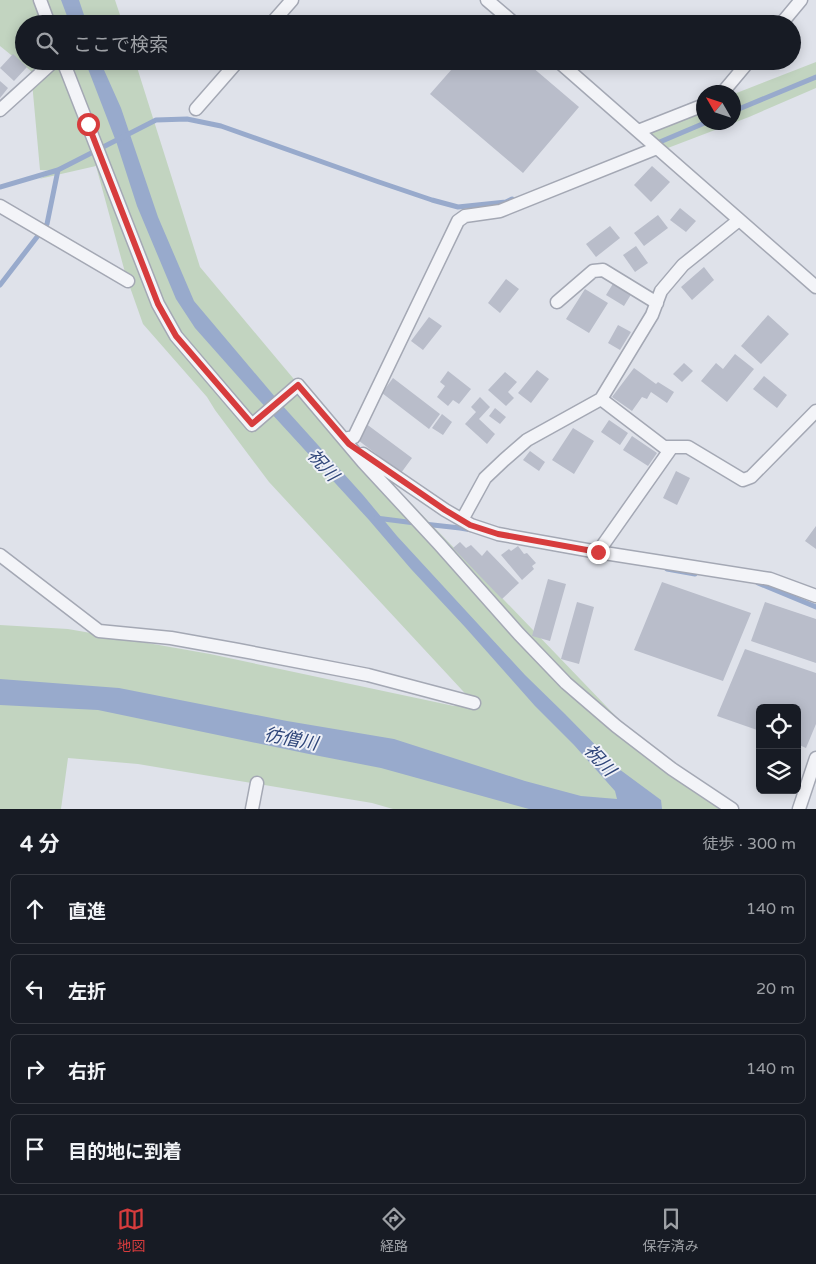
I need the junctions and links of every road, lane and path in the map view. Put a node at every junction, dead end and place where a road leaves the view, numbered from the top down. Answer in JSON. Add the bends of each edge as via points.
{"nodes":[{"id":1,"x":40,"y":0,"type":"edge"},
{"id":2,"x":292,"y":0,"type":"edge"},
{"id":3,"x":488,"y":0,"type":"edge"},
{"id":4,"x":802,"y":0,"type":"edge"},
{"id":5,"x":46,"y":15,"type":"edge"},
{"id":6,"x":279,"y":15,"type":"edge"},
{"id":7,"x":505,"y":15,"type":"edge"},
{"id":8,"x":789,"y":15,"type":"edge"},
{"id":9,"x":44,"y":70,"type":"edge"},
{"id":10,"x":67,"y":70,"type":"edge"},
{"id":11,"x":230,"y":70,"type":"edge"},
{"id":12,"x":568,"y":70,"type":"edge"},
{"id":13,"x":741,"y":70,"type":"edge"},
{"id":14,"x":729,"y":85,"type":"edge"},
{"id":15,"x":696,"y":108,"type":"edge"},
{"id":16,"x":196,"y":109,"type":"dead end"},
{"id":17,"x":0,"y":110,"type":"edge"},
{"id":18,"x":638,"y":131,"type":"junction"},
{"id":19,"x":657,"y":148,"type":"junction"},
{"id":20,"x":0,"y":206,"type":"edge"},
{"id":21,"x":739,"y":220,"type":"junction"},
{"id":22,"x":128,"y":282,"type":"dead end"},
{"id":23,"x":816,"y":287,"type":"edge"},
{"id":24,"x":557,"y":302,"type":"dead end"},
{"id":25,"x":657,"y":303,"type":"junction"},
{"id":26,"x":601,"y":399,"type":"junction"},
{"id":27,"x":816,"y":411,"type":"edge"},
{"id":28,"x":346,"y":442,"type":"junction"},
{"id":29,"x":672,"y":447,"type":"junction"},
{"id":30,"x":462,"y":520,"type":"junction"},
{"id":31,"x":598,"y":552,"type":"junction"},
{"id":32,"x":0,"y":555,"type":"edge"},
{"id":33,"x":816,"y":596,"type":"edge"},
{"id":34,"x":474,"y":703,"type":"dead end"},
{"id":35,"x":816,"y":758,"type":"edge"},
{"id":36,"x":257,"y":783,"type":"dead end"},
{"id":37,"x":252,"y":809,"type":"edge"},
{"id":38,"x":732,"y":809,"type":"edge"},
{"id":39,"x":799,"y":809,"type":"edge"}],
"edges":[{"from":1,"to":5,"type":"street"},
{"from":2,"to":6,"type":"street"},
{"from":3,"to":7,"type":"street"},
{"from":4,"to":8,"type":"street"},
{"from":9,"to":17,"type":"street"},
{"from":10,"to":28,"type":"street","via":[[158,304],[176,336],[252,424],[298,385]]},
{"from":11,"to":16,"type":"street"},
{"from":12,"to":18,"type":"street"},
{"from":13,"to":14,"type":"street"},
{"from":15,"to":18,"type":"street"},
{"from":18,"to":19,"type":"street"},
{"from":19,"to":21,"type":"street"},
{"from":19,"to":28,"type":"street","via":[[500,211],[465,216],[458,221],[354,437]]},
{"from":20,"to":22,"type":"street"},
{"from":21,"to":23,"type":"street"},
{"from":21,"to":25,"type":"street","via":[[683,266],[661,291]]},
{"from":24,"to":25,"type":"street","via":[[593,271],[603,270]]},
{"from":25,"to":26,"type":"street"},
{"from":26,"to":29,"type":"street","via":[[664,447]]},
{"from":26,"to":30,"type":"street","via":[[528,440],[504,460],[486,478]]},
{"from":27,"to":29,"type":"street","via":[[751,477],[743,480],[688,447]]},
{"from":28,"to":30,"type":"street"},
{"from":28,"to":38,"type":"street","via":[[566,683],[672,769]]},
{"from":29,"to":31,"type":"street"},
{"from":30,"to":31,"type":"street","via":[[498,534]]},
{"from":31,"to":33,"type":"street","via":[[770,579]]},
{"from":32,"to":34,"type":"street","via":[[99,631],[229,648],[368,675]]},
{"from":35,"to":39,"type":"street"},
{"from":36,"to":37,"type":"street"}]}
